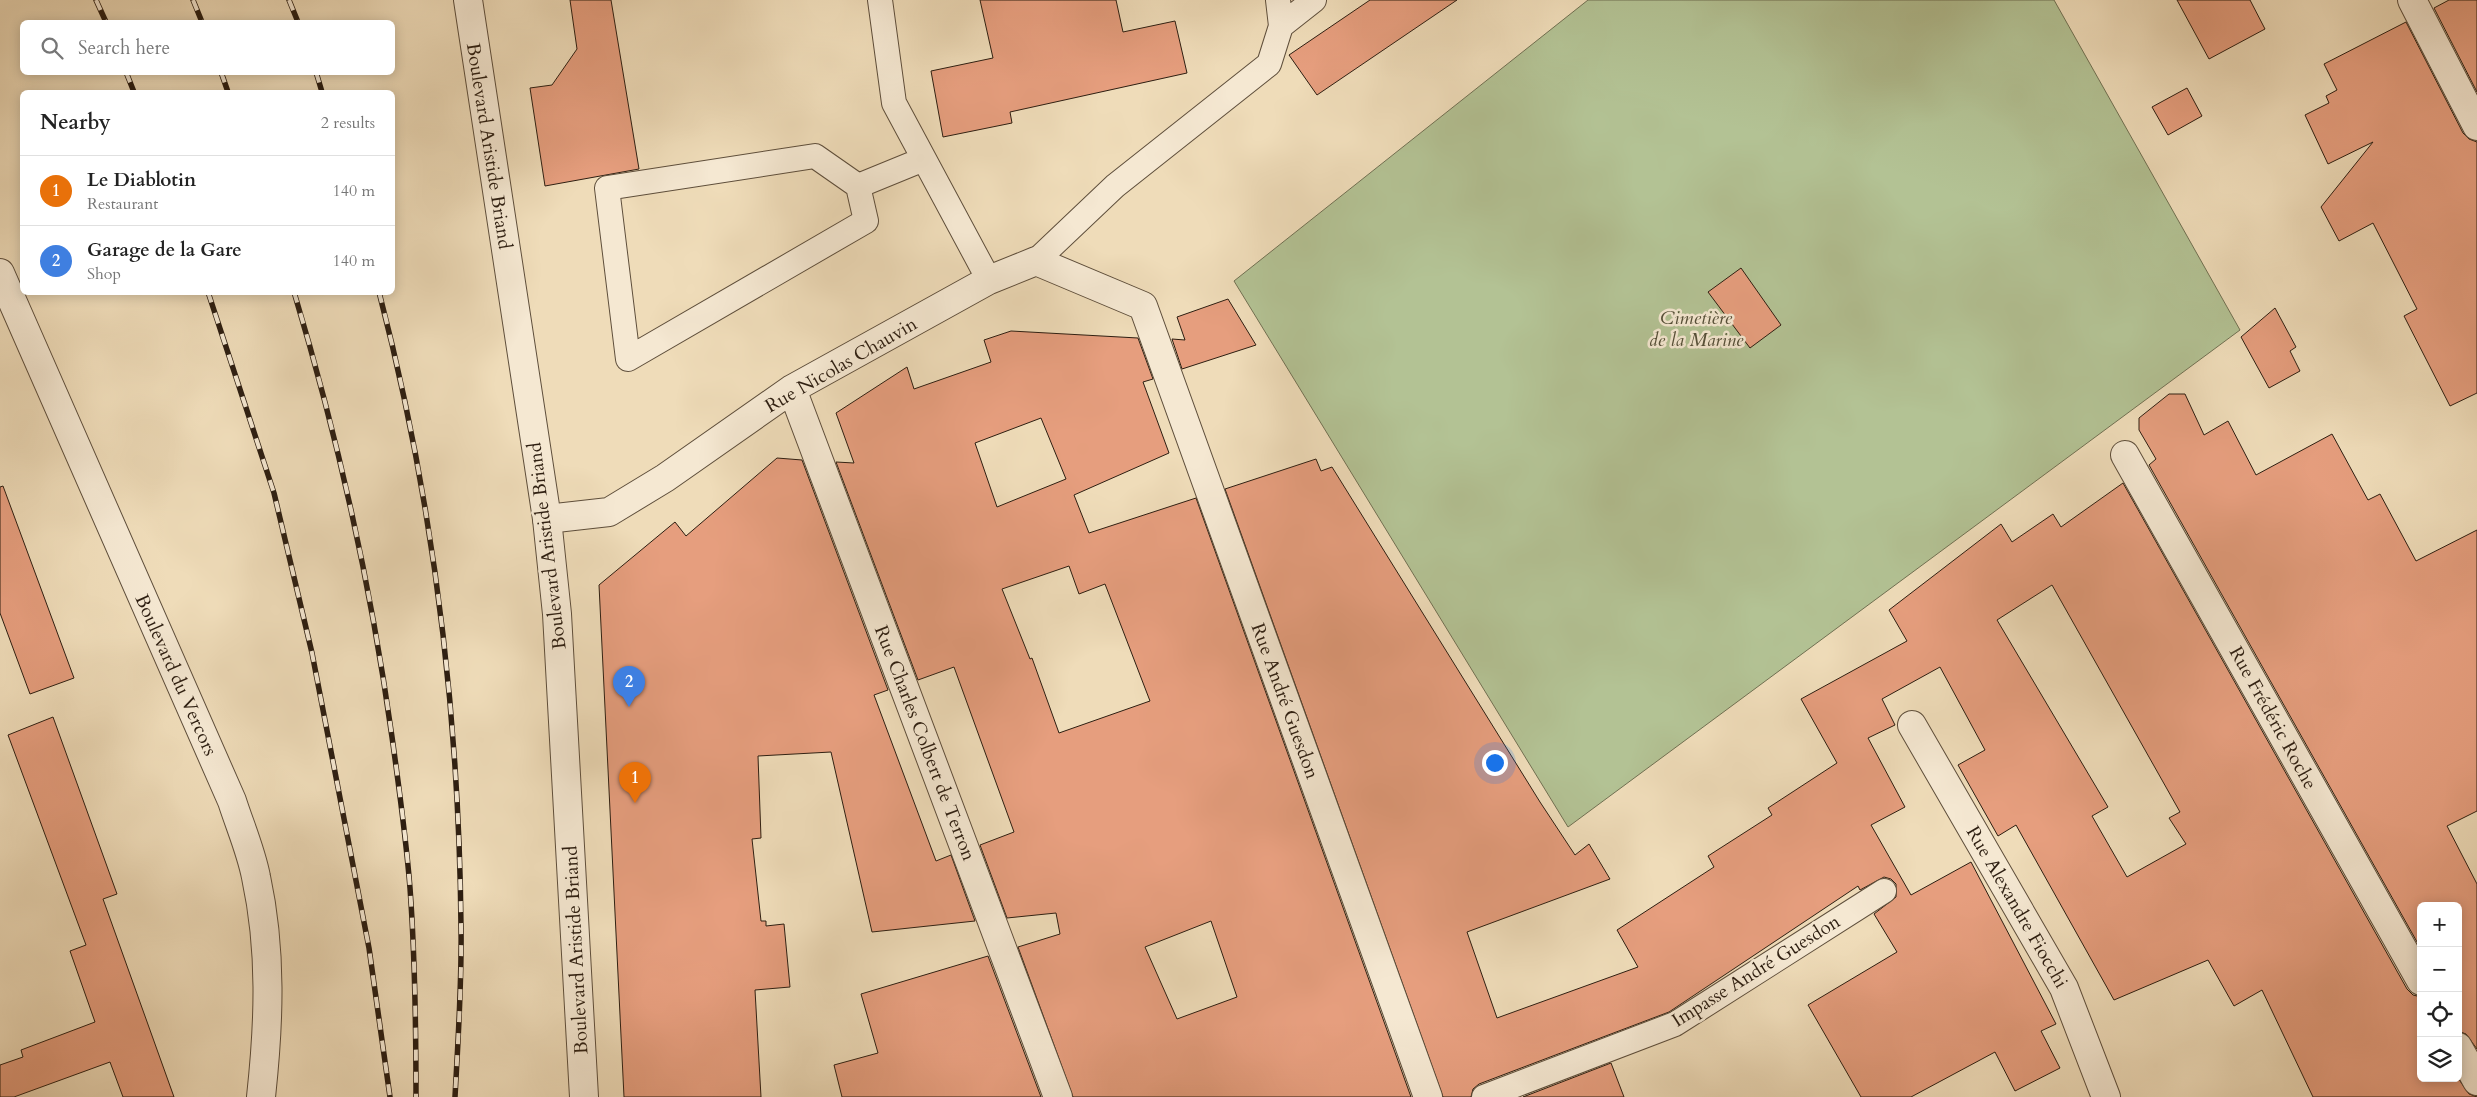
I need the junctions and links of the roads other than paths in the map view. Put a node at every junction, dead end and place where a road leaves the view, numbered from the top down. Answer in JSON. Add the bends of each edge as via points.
{"nodes":[{"id":1,"x":468,"y":0,"type":"edge"},
{"id":2,"x":880,"y":0,"type":"edge"},
{"id":3,"x":1278,"y":0,"type":"edge"},
{"id":4,"x":1314,"y":0,"type":"edge"},
{"id":5,"x":2412,"y":0,"type":"edge"},
{"id":6,"x":1281,"y":26,"type":"junction"},
{"id":7,"x":2477,"y":126,"type":"edge"},
{"id":8,"x":924,"y":159,"type":"junction"},
{"id":9,"x":858,"y":186,"type":"junction"},
{"id":10,"x":1036,"y":261,"type":"junction"},
{"id":11,"x":0,"y":273,"type":"edge"},
{"id":12,"x":989,"y":280,"type":"junction"},
{"id":13,"x":792,"y":389,"type":"junction"},
{"id":14,"x":2125,"y":455,"type":"dead end"},
{"id":15,"x":547,"y":519,"type":"junction"},
{"id":16,"x":1912,"y":725,"type":"dead end"},
{"id":17,"x":1884,"y":891,"type":"dead end"},
{"id":18,"x":2417,"y":974,"type":"edge"},
{"id":19,"x":2462,"y":1054,"type":"edge"},
{"id":20,"x":2477,"y":1081,"type":"edge"},
{"id":21,"x":261,"y":1097,"type":"edge"},
{"id":22,"x":584,"y":1097,"type":"edge"},
{"id":23,"x":1058,"y":1097,"type":"edge"},
{"id":24,"x":1428,"y":1097,"type":"edge"},
{"id":25,"x":1484,"y":1097,"type":"edge"},
{"id":26,"x":2106,"y":1097,"type":"edge"}],
"edges":[{"from":1,"to":15,"type":"street","name":"Boulevard Aristide Briand"},
{"from":2,"to":8,"type":"lane","via":[[894,103]]},
{"from":3,"to":6,"type":"lane"},
{"from":4,"to":6,"type":"lane"},
{"from":5,"to":7,"type":"street"},
{"from":6,"to":10,"type":"lane","via":[[1269,64],[1115,186]]},
{"from":8,"to":9,"type":"lane"},
{"from":8,"to":12,"type":"lane"},
{"from":9,"to":9,"type":"lane","via":[[815,156],[606,188],[628,359],[866,220]]},
{"from":10,"to":12,"type":"street","name":"Rue Nicolas Chauvin"},
{"from":10,"to":24,"type":"street","name":"Rue André Guesdon","via":[[1143,306]]},
{"from":11,"to":21,"type":"street","name":"Boulevard du Vercors","via":[[232,801],[256,876],[268,950],[268,1027]]},
{"from":12,"to":13,"type":"street","name":"Rue Nicolas Chauvin"},
{"from":13,"to":15,"type":"street","name":"Rue Nicolas Chauvin","via":[[665,478],[609,512]]},
{"from":13,"to":23,"type":"street","name":"Rue Charles Colbert de Terron"},
{"from":14,"to":18,"type":"street","name":"Rue Frédéric Roche"},
{"from":15,"to":22,"type":"street","name":"Boulevard Aristide Briand","via":[[557,614]]},
{"from":16,"to":26,"type":"street","name":"Rue Alexandre Fiocchi","via":[[2064,988]]},
{"from":17,"to":25,"type":"lane","name":"Impasse André Guesdon","via":[[1675,1024]]},
{"from":19,"to":20,"type":"street"}]}
